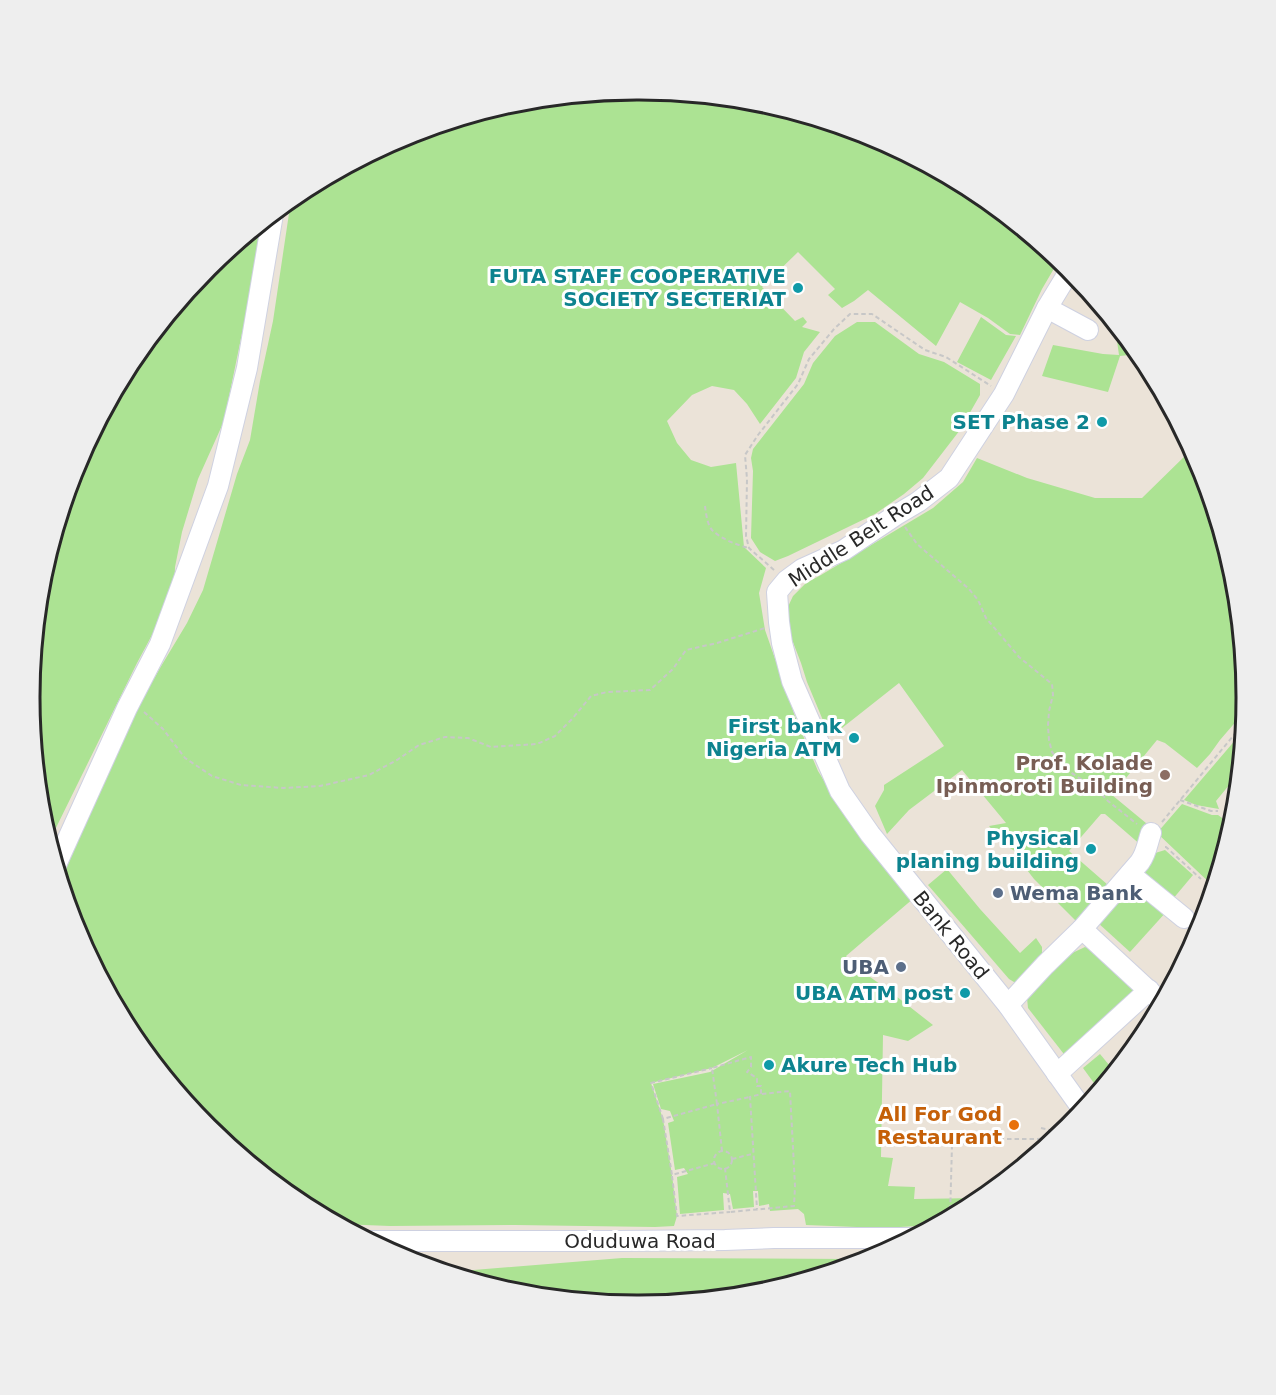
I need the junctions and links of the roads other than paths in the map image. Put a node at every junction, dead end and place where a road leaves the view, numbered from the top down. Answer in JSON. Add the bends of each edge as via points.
{"nodes":[{"id":1,"x":271,"y":225,"type":"edge"},
{"id":2,"x":1064,"y":280,"type":"edge"},
{"id":3,"x":1047,"y":308,"type":"junction"},
{"id":4,"x":1088,"y":330,"type":"dead end"},
{"id":5,"x":779,"y":622,"type":"joint"},
{"id":6,"x":1148,"y":843,"type":"road end"},
{"id":7,"x":61,"y":853,"type":"edge"},
{"id":8,"x":1130,"y":874,"type":"junction"},
{"id":9,"x":1184,"y":918,"type":"dead end"},
{"id":10,"x":1082,"y":929,"type":"junction"},
{"id":11,"x":1155,"y":996,"type":"edge"},
{"id":12,"x":1008,"y":1005,"type":"junction"},
{"id":13,"x":1058,"y":1074,"type":"junction"},
{"id":14,"x":1077,"y":1102,"type":"edge"},
{"id":15,"x":892,"y":1238,"type":"edge"},
{"id":16,"x":390,"y":1241,"type":"edge"}],
"edges":[{"from":1,"to":7,"type":"street","via":[[248,368],[218,486],[160,644]]},
{"from":2,"to":3,"type":"street","name":"Middle Belt Road"},
{"from":3,"to":4,"type":"street"},
{"from":3,"to":5,"type":"street","name":"Middle Belt Road","via":[[1004,394],[949,478],[844,550],[787,580],[777,592]]},
{"from":5,"to":12,"type":"street","name":"Bank Road","via":[[792,681],[840,791]]},
{"from":6,"to":8,"type":"street"},
{"from":8,"to":9,"type":"street"},
{"from":8,"to":10,"type":"street"},
{"from":10,"to":11,"type":"street"},
{"from":10,"to":12,"type":"street"},
{"from":11,"to":13,"type":"street"},
{"from":12,"to":13,"type":"street","name":"Bank Road"},
{"from":13,"to":14,"type":"street","name":"Bank Road"},
{"from":15,"to":16,"type":"street","name":"Oduduwa Road"}]}
